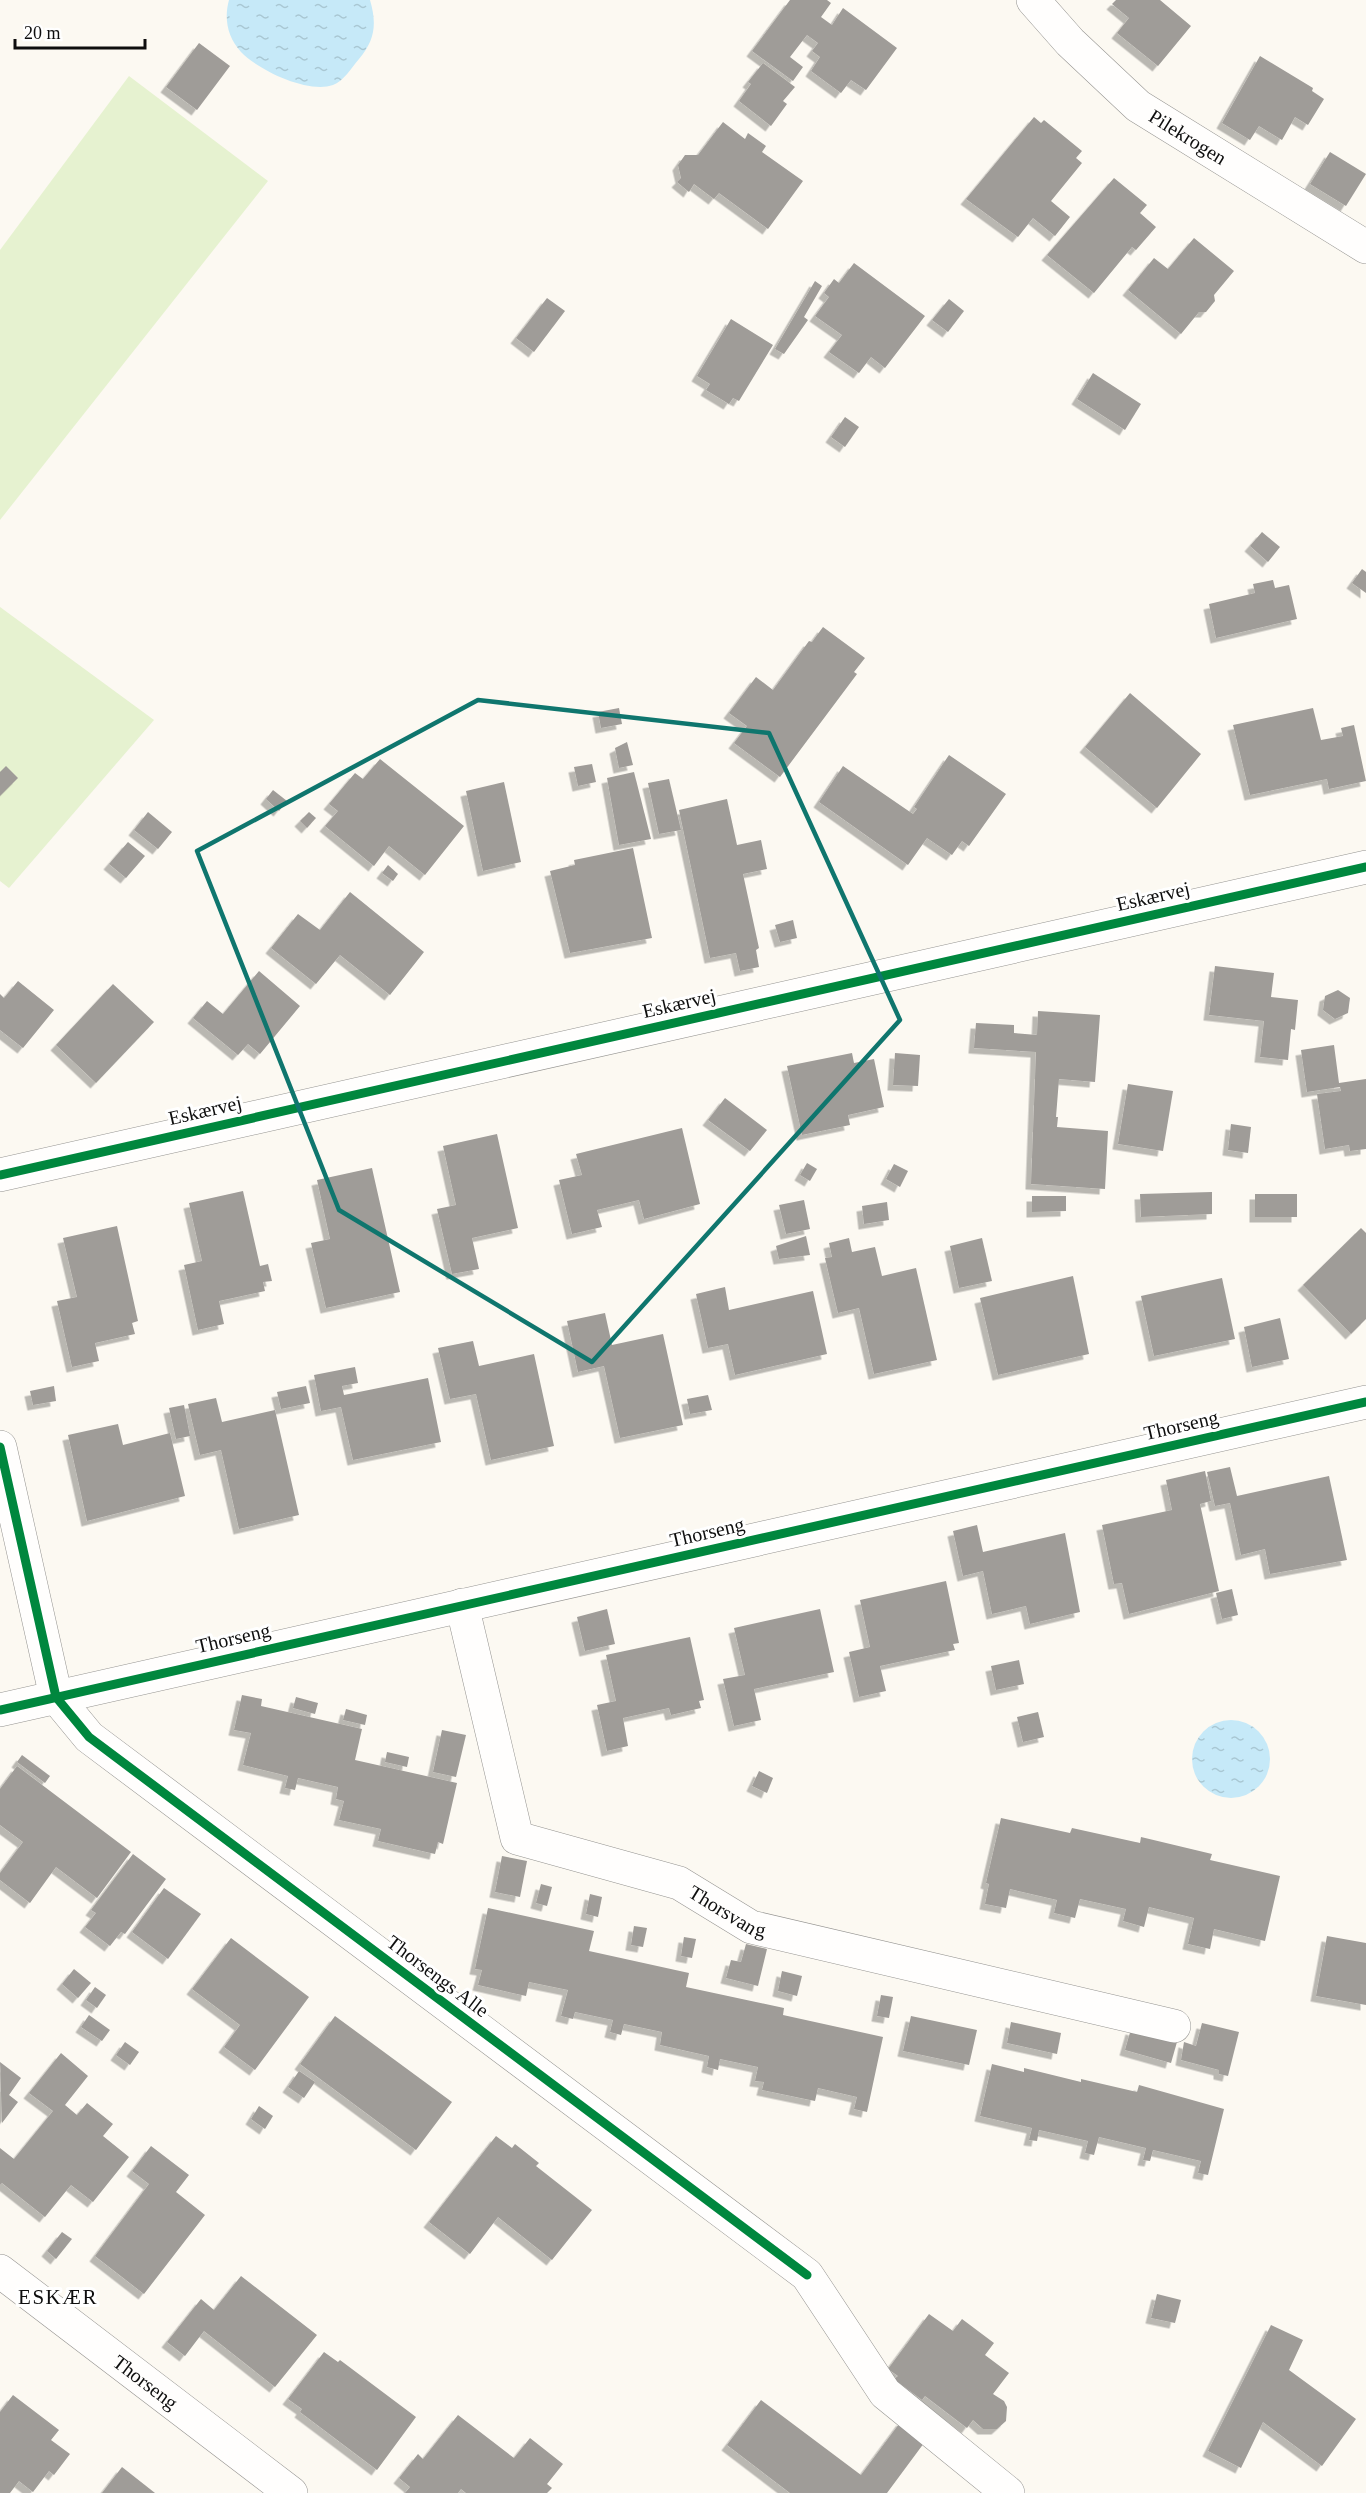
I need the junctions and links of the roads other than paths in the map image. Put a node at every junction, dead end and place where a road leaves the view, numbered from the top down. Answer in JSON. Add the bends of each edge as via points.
{"nodes":[{"id":1,"x":1033,"y":0,"type":"edge"},
{"id":2,"x":1366,"y":247,"type":"edge"},
{"id":3,"x":1366,"y":867,"type":"edge"},
{"id":4,"x":0,"y":1175,"type":"edge"},
{"id":5,"x":1366,"y":1402,"type":"edge"},
{"id":6,"x":0,"y":1447,"type":"edge"},
{"id":7,"x":462,"y":1605,"type":"junction"},
{"id":8,"x":56,"y":1697,"type":"junction"},
{"id":9,"x":0,"y":1710,"type":"edge"},
{"id":10,"x":1174,"y":2026,"type":"dead end"},
{"id":11,"x":0,"y":2271,"type":"edge"},
{"id":12,"x":291,"y":2493,"type":"edge"},
{"id":13,"x":1008,"y":2493,"type":"edge"}],
"edges":[{"from":1,"to":2,"type":"street","name":"Pilekrogen","via":[[1070,42],[1138,106]]},
{"from":3,"to":4,"type":"street","name":"Eskærvej"},
{"from":5,"to":7,"type":"street","name":"Thorseng"},
{"from":6,"to":8,"type":"street"},
{"from":7,"to":8,"type":"street","name":"Thorseng"},
{"from":7,"to":10,"type":"street","name":"Thorsvang","via":[[517,1838],[679,1883],[751,1927]]},
{"from":8,"to":9,"type":"street","name":"Thorseng"},
{"from":8,"to":13,"type":"street","name":"Thorsengs Alle","via":[[89,1737],[807,2275],[885,2393]]},
{"from":11,"to":12,"type":"street","name":"Thorseng"}]}
